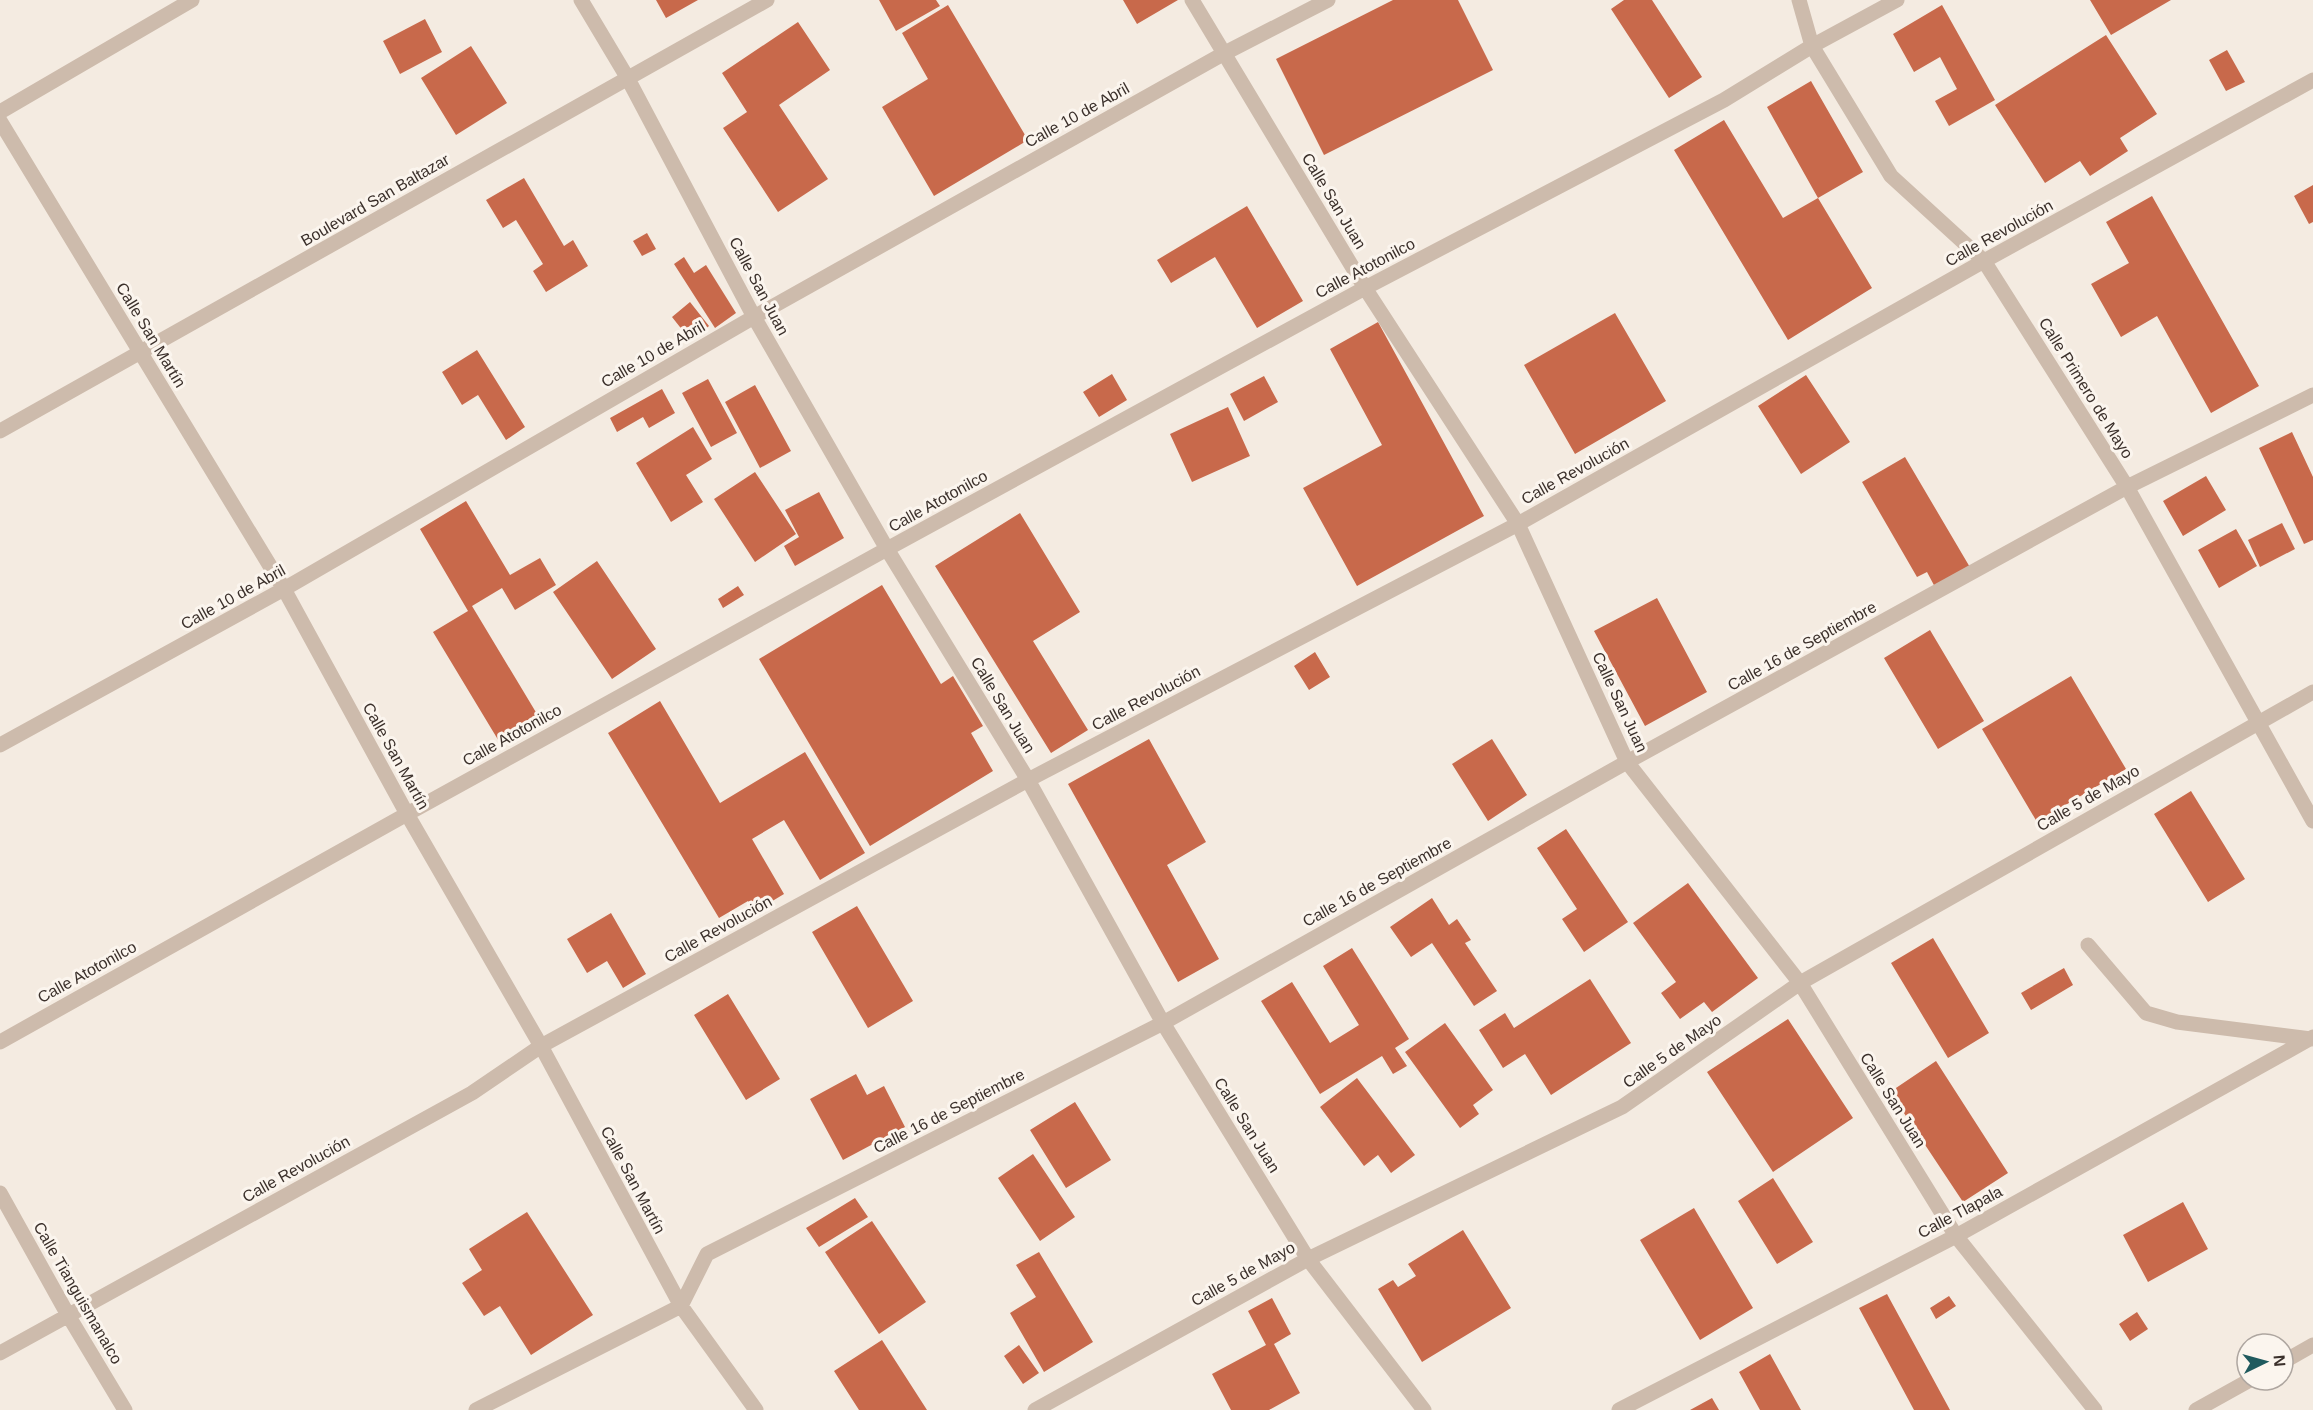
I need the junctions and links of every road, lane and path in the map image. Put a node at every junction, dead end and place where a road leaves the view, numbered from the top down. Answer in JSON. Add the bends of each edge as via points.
{"nodes":[{"id":1,"x":192,"y":0,"type":"edge"},
{"id":2,"x":581,"y":0,"type":"edge"},
{"id":3,"x":767,"y":0,"type":"edge"},
{"id":4,"x":1192,"y":0,"type":"edge"},
{"id":5,"x":1328,"y":0,"type":"edge"},
{"id":6,"x":1799,"y":0,"type":"edge"},
{"id":7,"x":1897,"y":0,"type":"edge"},
{"id":8,"x":1812,"y":46,"type":"junction"},
{"id":9,"x":1223,"y":54,"type":"junction"},
{"id":10,"x":627,"y":77,"type":"junction"},
{"id":11,"x":2313,"y":80,"type":"edge"},
{"id":12,"x":0,"y":112,"type":"edge"},
{"id":13,"x":0,"y":121,"type":"edge"},
{"id":14,"x":1984,"y":261,"type":"junction"},
{"id":15,"x":1365,"y":288,"type":"junction"},
{"id":16,"x":754,"y":317,"type":"junction"},
{"id":17,"x":141,"y":353,"type":"junction"},
{"id":18,"x":2313,"y":395,"type":"edge"},
{"id":19,"x":0,"y":431,"type":"edge"},
{"id":20,"x":2127,"y":487,"type":"junction"},
{"id":21,"x":1518,"y":524,"type":"junction"},
{"id":22,"x":887,"y":549,"type":"junction"},
{"id":23,"x":284,"y":589,"type":"junction"},
{"id":24,"x":2313,"y":692,"type":"edge"},
{"id":25,"x":2257,"y":722,"type":"junction"},
{"id":26,"x":0,"y":745,"type":"edge"},
{"id":27,"x":1627,"y":762,"type":"junction"},
{"id":28,"x":1028,"y":780,"type":"junction"},
{"id":29,"x":407,"y":813,"type":"junction"},
{"id":30,"x":2313,"y":821,"type":"edge"},
{"id":31,"x":2088,"y":945,"type":"dead end"},
{"id":32,"x":1800,"y":983,"type":"junction"},
{"id":33,"x":1163,"y":1023,"type":"junction"},
{"id":34,"x":2312,"y":1038,"type":"edge"},
{"id":35,"x":0,"y":1042,"type":"edge"},
{"id":36,"x":541,"y":1046,"type":"junction"},
{"id":37,"x":0,"y":1193,"type":"edge"},
{"id":38,"x":1956,"y":1236,"type":"junction"},
{"id":39,"x":1308,"y":1259,"type":"junction"},
{"id":40,"x":681,"y":1306,"type":"junction"},
{"id":41,"x":68,"y":1315,"type":"junction"},
{"id":42,"x":2313,"y":1345,"type":"edge"},
{"id":43,"x":0,"y":1353,"type":"edge"},
{"id":44,"x":2295,"y":1355,"type":"edge"},
{"id":45,"x":2235,"y":1388,"type":"edge"},
{"id":46,"x":125,"y":1410,"type":"edge"},
{"id":47,"x":476,"y":1410,"type":"edge"},
{"id":48,"x":756,"y":1410,"type":"edge"},
{"id":49,"x":1035,"y":1410,"type":"edge"},
{"id":50,"x":1424,"y":1410,"type":"edge"},
{"id":51,"x":1619,"y":1410,"type":"edge"},
{"id":52,"x":2095,"y":1410,"type":"edge"},
{"id":53,"x":2196,"y":1410,"type":"edge"}],
"edges":[{"from":1,"to":12,"type":"street"},
{"from":2,"to":10,"type":"street","name":"Calle San Juan"},
{"from":3,"to":10,"type":"street","name":"Boulevard San Baltazar"},
{"from":4,"to":9,"type":"street","name":"Calle San Juan"},
{"from":5,"to":9,"type":"street","name":"Calle 10 de Abril"},
{"from":6,"to":8,"type":"street","name":"Calle Primero de Mayo"},
{"from":7,"to":8,"type":"street","name":"Calle Atotonilco"},
{"from":8,"to":14,"type":"street","name":"Calle Primero de Mayo","via":[[1891,176]]},
{"from":8,"to":15,"type":"street","name":"Calle Atotonilco","via":[[1724,100]]},
{"from":9,"to":15,"type":"street","name":"Calle San Juan"},
{"from":9,"to":16,"type":"street","name":"Calle 10 de Abril"},
{"from":10,"to":16,"type":"street","name":"Calle San Juan"},
{"from":10,"to":17,"type":"street","name":"Boulevard San Baltazar"},
{"from":11,"to":14,"type":"street","name":"Calle Revolución"},
{"from":13,"to":17,"type":"street","name":"Calle San Martín"},
{"from":14,"to":20,"type":"street","name":"Calle Primero de Mayo"},
{"from":14,"to":21,"type":"street","name":"Calle Revolución"},
{"from":15,"to":21,"type":"street","name":"Calle San Juan"},
{"from":15,"to":22,"type":"street","name":"Calle Atotonilco"},
{"from":16,"to":22,"type":"street","name":"Calle San Juan"},
{"from":16,"to":23,"type":"street","name":"Calle 10 de Abril"},
{"from":17,"to":19,"type":"street","name":"Boulevard San Baltazar"},
{"from":17,"to":23,"type":"street","name":"Calle San Martín"},
{"from":18,"to":20,"type":"street","name":"Calle 16 de Septiembre"},
{"from":20,"to":25,"type":"street","name":"Calle Primero de Mayo"},
{"from":20,"to":27,"type":"street","name":"Calle 16 de Septiembre"},
{"from":21,"to":27,"type":"street","name":"Calle San Juan"},
{"from":21,"to":28,"type":"street","name":"Calle Revolución"},
{"from":22,"to":28,"type":"street","name":"Calle San Juan"},
{"from":22,"to":29,"type":"street","name":"Calle Atotonilco"},
{"from":23,"to":26,"type":"street","name":"Calle 10 de Abril"},
{"from":23,"to":29,"type":"street","name":"Calle San Martín"},
{"from":24,"to":25,"type":"street","name":"Calle 5 de Mayo"},
{"from":25,"to":30,"type":"street","name":"Calle Primero de Mayo"},
{"from":25,"to":32,"type":"street","name":"Calle 5 de Mayo"},
{"from":27,"to":32,"type":"street","name":"Calle San Juan"},
{"from":27,"to":33,"type":"street","name":"Calle 16 de Septiembre"},
{"from":28,"to":33,"type":"street","name":"Calle San Juan"},
{"from":28,"to":36,"type":"street","name":"Calle Revolución"},
{"from":29,"to":35,"type":"street","name":"Calle Atotonilco"},
{"from":29,"to":36,"type":"street","name":"Calle San Martín"},
{"from":31,"to":34,"type":"street","via":[[2146,1013],[2177,1022]]},
{"from":32,"to":38,"type":"street","name":"Calle San Juan"},
{"from":32,"to":39,"type":"street","name":"Calle 5 de Mayo","via":[[1622,1107]]},
{"from":33,"to":39,"type":"street","name":"Calle San Juan"},
{"from":33,"to":40,"type":"street","name":"Calle 16 de Septiembre","via":[[707,1254]]},
{"from":34,"to":38,"type":"street","name":"Calle Tlapala"},
{"from":36,"to":40,"type":"street","name":"Calle San Martín"},
{"from":36,"to":41,"type":"street","name":"Calle Revolución","via":[[472,1093]]},
{"from":37,"to":41,"type":"street","name":"Calle Tianguismanalco"},
{"from":38,"to":51,"type":"street","name":"Calle Tlapala"},
{"from":38,"to":52,"type":"street","name":"Calle San Juan"},
{"from":39,"to":49,"type":"street","name":"Calle 5 de Mayo"},
{"from":39,"to":50,"type":"street","name":"Calle San Juan"},
{"from":40,"to":47,"type":"street"},
{"from":40,"to":48,"type":"street","name":"Calle San Martín"},
{"from":41,"to":43,"type":"street","name":"Calle Revolución"},
{"from":41,"to":46,"type":"street","name":"Calle Tianguismanalco"},
{"from":42,"to":44,"type":"street"},
{"from":45,"to":53,"type":"street"}]}
